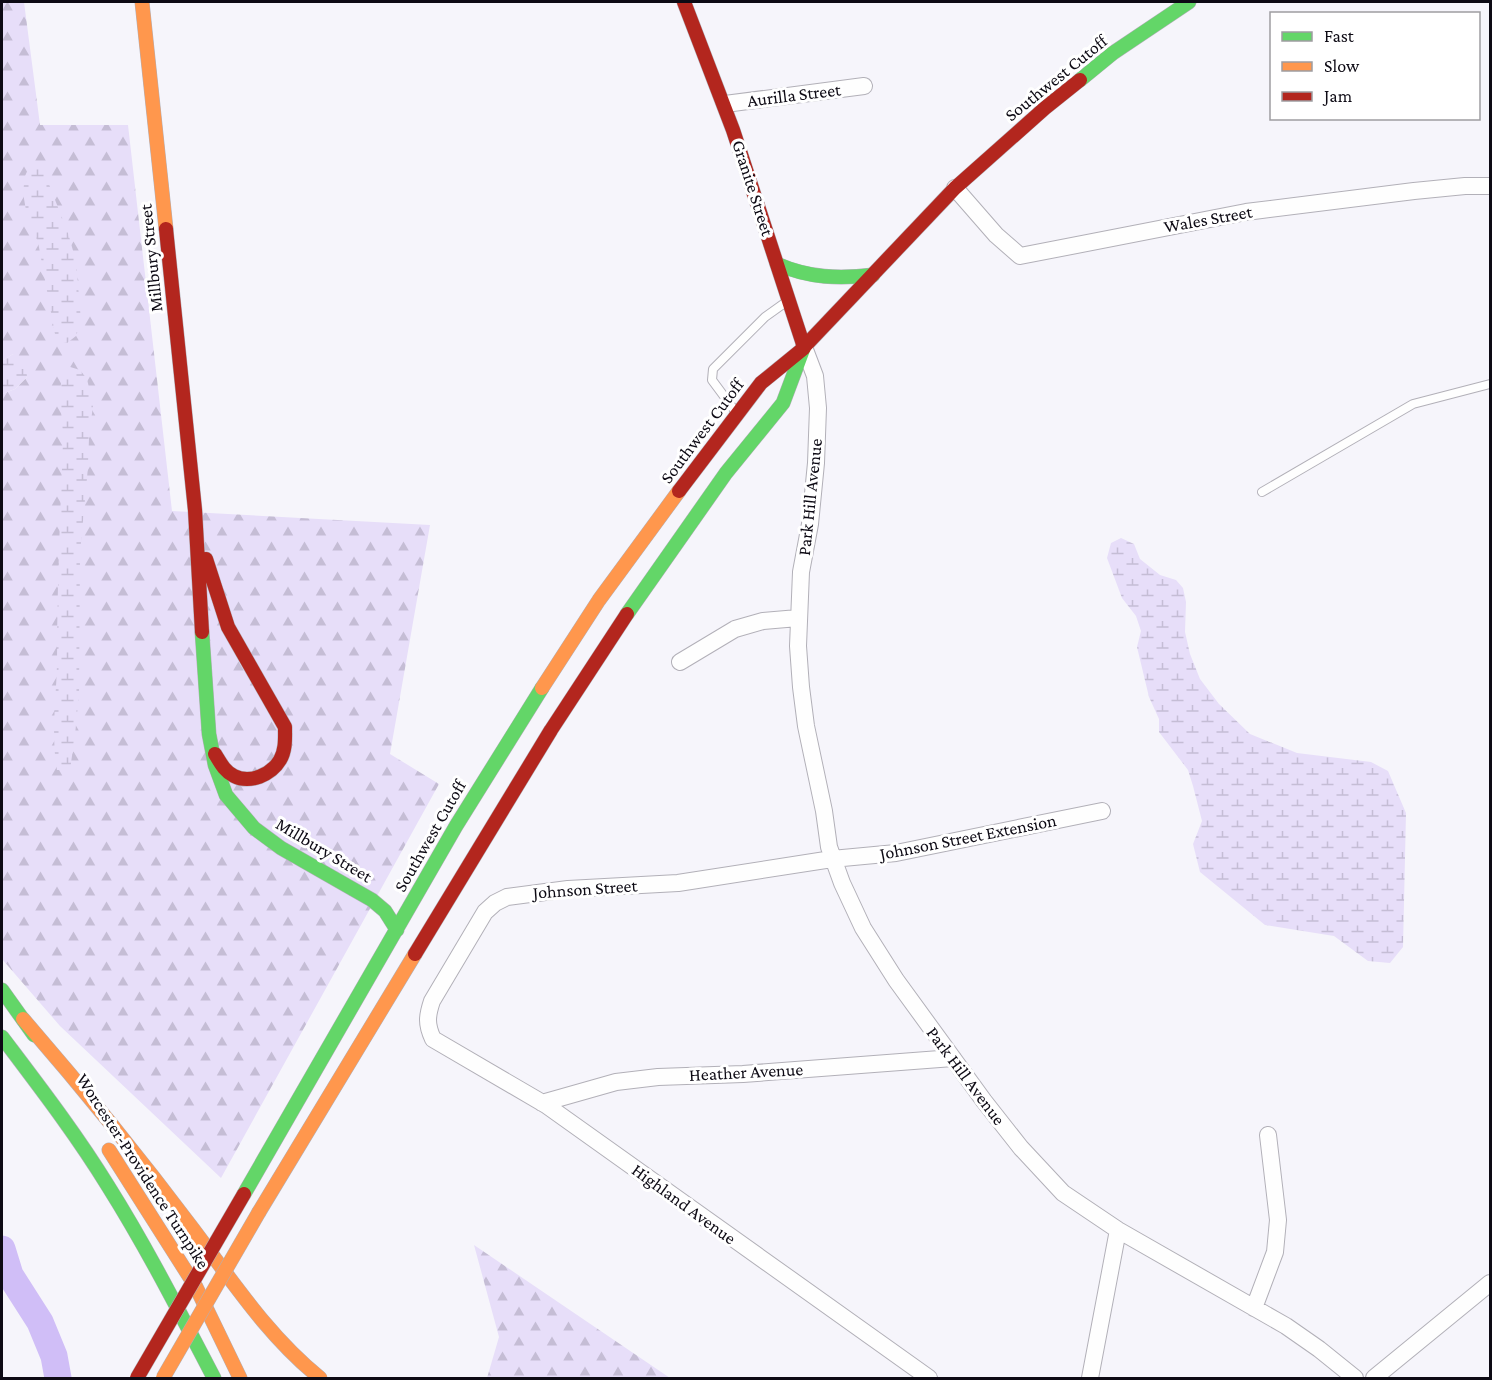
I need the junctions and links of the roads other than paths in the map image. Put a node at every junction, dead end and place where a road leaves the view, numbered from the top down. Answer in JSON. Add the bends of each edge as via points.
{"nodes":[{"id":1,"x":142,"y":2,"type":"edge"},
{"id":2,"x":684,"y":2,"type":"edge"},
{"id":3,"x":1189,"y":2,"type":"edge"},
{"id":4,"x":864,"y":86,"type":"dead end"},
{"id":5,"x":725,"y":104,"type":"junction"},
{"id":6,"x":1491,"y":186,"type":"edge"},
{"id":7,"x":956,"y":188,"type":"junction"},
{"id":8,"x":777,"y":264,"type":"junction"},
{"id":9,"x":873,"y":275,"type":"junction"},
{"id":10,"x":789,"y":300,"type":"junction"},
{"id":11,"x":804,"y":347,"type":"junction"},
{"id":12,"x":815,"y":376,"type":"joint"},
{"id":13,"x":1491,"y":384,"type":"edge"},
{"id":14,"x":737,"y":415,"type":"junction"},
{"id":15,"x":1262,"y":492,"type":"dead end"},
{"id":16,"x":195,"y":510,"type":"junction"},
{"id":17,"x":798,"y":618,"type":"junction"},
{"id":18,"x":588,"y":644,"type":"junction"},
{"id":19,"x":680,"y":662,"type":"dead end"},
{"id":20,"x":209,"y":734,"type":"junction"},
{"id":21,"x":1102,"y":811,"type":"dead end"},
{"id":22,"x":832,"y":859,"type":"junction"},
{"id":23,"x":397,"y":930,"type":"junction"},
{"id":24,"x":2,"y":990,"type":"edge"},
{"id":25,"x":24,"y":1019,"type":"junction"},
{"id":26,"x":2,"y":1036,"type":"edge"},
{"id":27,"x":433,"y":1039,"type":"joint"},
{"id":28,"x":953,"y":1058,"type":"junction"},
{"id":29,"x":542,"y":1103,"type":"junction"},
{"id":30,"x":85,"y":1114,"type":"dead end"},
{"id":31,"x":1268,"y":1135,"type":"dead end"},
{"id":32,"x":104,"y":1142,"type":"dead end"},
{"id":33,"x":1118,"y":1230,"type":"junction"},
{"id":34,"x":1491,"y":1283,"type":"edge"},
{"id":35,"x":1254,"y":1308,"type":"junction"},
{"id":36,"x":1385,"y":1376,"type":"edge"},
{"id":37,"x":137,"y":1378,"type":"edge"},
{"id":38,"x":163,"y":1378,"type":"edge"},
{"id":39,"x":214,"y":1378,"type":"edge"},
{"id":40,"x":240,"y":1378,"type":"edge"},
{"id":41,"x":321,"y":1378,"type":"edge"},
{"id":42,"x":929,"y":1378,"type":"edge"},
{"id":43,"x":1090,"y":1378,"type":"edge"},
{"id":44,"x":1355,"y":1378,"type":"edge"}],
"edges":[{"from":1,"to":16,"type":"main road","name":"Millbury Street"},
{"from":2,"to":5,"type":"main road","name":"Granite Street"},
{"from":3,"to":7,"type":"main road","name":"Southwest Cutoff","via":[[1113,53]]},
{"from":4,"to":5,"type":"street","name":"Aurilla Street"},
{"from":5,"to":8,"type":"main road","name":"Granite Street"},
{"from":6,"to":7,"type":"street","name":"Wales Street","via":[[1414,191],[1246,212],[1020,256],[996,235]]},
{"from":7,"to":9,"type":"main road","name":"Southwest Cutoff"},
{"from":8,"to":9,"type":"main road","via":[[810,277]]},
{"from":8,"to":10,"type":"main road","name":"Granite Street"},
{"from":9,"to":11,"type":"main road","name":"Southwest Cutoff"},
{"from":10,"to":11,"type":"main road","name":"Granite Street"},
{"from":10,"to":14,"type":"lane","via":[[765,316],[713,369],[712,380]]},
{"from":11,"to":12,"type":"street","name":"Granite Street"},
{"from":11,"to":14,"type":"main road","name":"Southwest Cutoff","via":[[761,383]]},
{"from":11,"to":18,"type":"main road","name":"Southwest Cutoff","via":[[783,403]]},
{"from":12,"to":17,"type":"street","name":"Park Hill Avenue","via":[[816,463]]},
{"from":13,"to":15,"type":"lane","via":[[1413,404]]},
{"from":14,"to":18,"type":"main road","name":"Southwest Cutoff","via":[[642,540]]},
{"from":16,"to":20,"type":"main road","name":"Millbury Street"},
{"from":16,"to":20,"type":"main road","name":"Millbury Street","via":[[228,627],[285,727],[287,740],[272,771],[242,778],[232,776],[218,763]]},
{"from":17,"to":19,"type":"street","via":[[735,628]]},
{"from":17,"to":22,"type":"street","name":"Park Hill Avenue","via":[[806,726]]},
{"from":18,"to":23,"type":"main road","name":"Southwest Cutoff","via":[[486,776]]},
{"from":18,"to":38,"type":"main road","name":"Southwest Cutoff","bridge":true,"via":[[544,740]]},
{"from":20,"to":23,"type":"main road","name":"Millbury Street","via":[[226,795],[254,828],[281,848],[372,900]]},
{"from":21,"to":22,"type":"street","name":"Johnson Street Extension","via":[[896,853]]},
{"from":22,"to":27,"type":"street","name":"Johnson Street","via":[[678,883],[507,897],[485,912],[432,1001],[427,1016]]},
{"from":22,"to":28,"type":"street","name":"Park Hill Avenue","via":[[873,946]]},
{"from":23,"to":37,"type":"main road","name":"Southwest Cutoff","bridge":true},
{"from":24,"to":25,"type":"main road","name":"Worcester-Providence Turnpike"},
{"from":25,"to":30,"type":"main road","name":"Worcester-Providence Turnpike"},
{"from":25,"to":41,"type":"main road","via":[[76,1078],[256,1313]]},
{"from":26,"to":39,"type":"main road","name":"Worcester-Providence Turnpike","via":[[119,1203]]},
{"from":27,"to":29,"type":"street","name":"Highland Avenue"},
{"from":28,"to":29,"type":"street","name":"Heather Avenue","via":[[658,1077],[616,1082]]},
{"from":28,"to":33,"type":"street","name":"Park Hill Avenue","via":[[1052,1183]]},
{"from":29,"to":42,"type":"street","name":"Highland Avenue"},
{"from":31,"to":35,"type":"street","via":[[1278,1220],[1275,1252]]},
{"from":32,"to":40,"type":"main road","name":"Worcester-Providence Turnpike","via":[[196,1287]]},
{"from":33,"to":35,"type":"street","name":"Park Hill Avenue"},
{"from":33,"to":43,"type":"street"},
{"from":34,"to":36,"type":"street"},
{"from":35,"to":44,"type":"street","name":"Park Hill Avenue","via":[[1319,1349]]}]}
